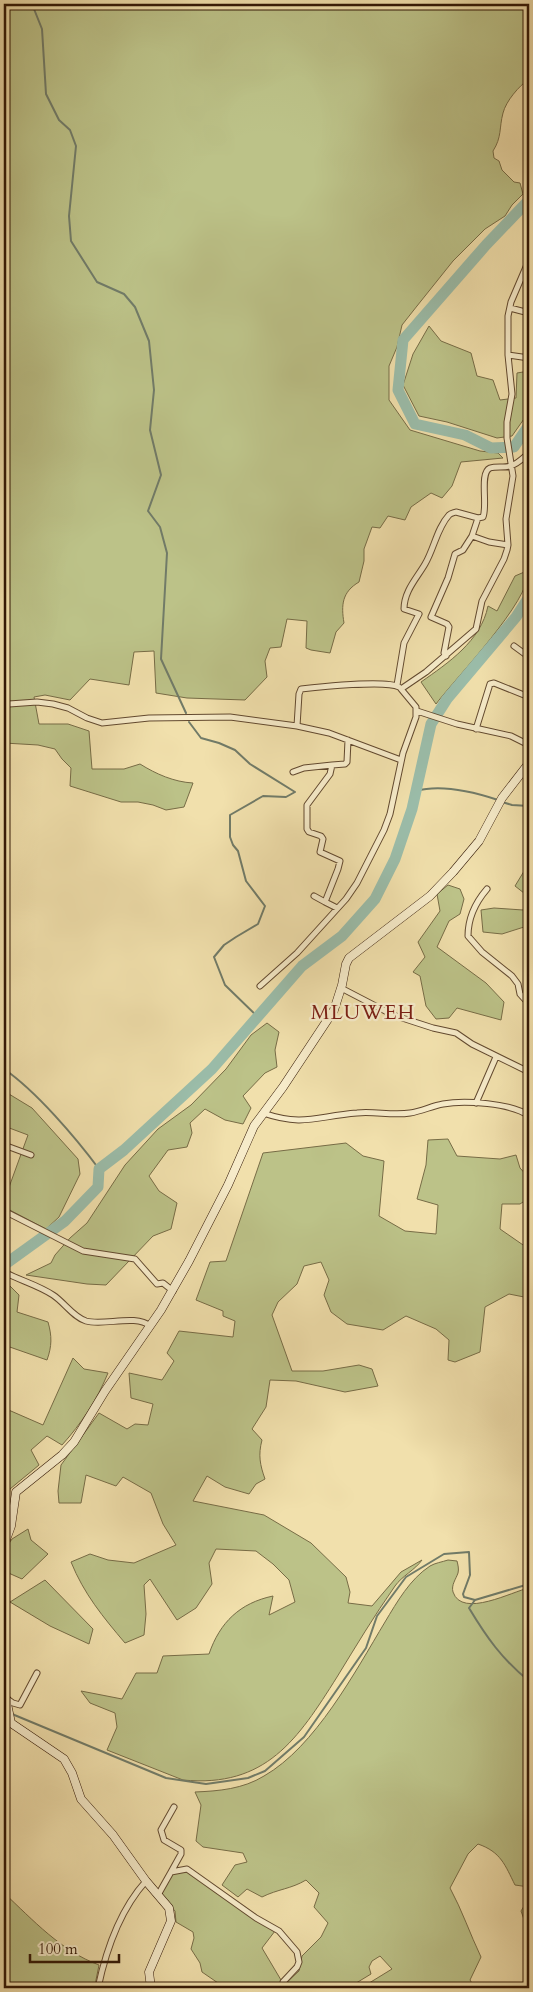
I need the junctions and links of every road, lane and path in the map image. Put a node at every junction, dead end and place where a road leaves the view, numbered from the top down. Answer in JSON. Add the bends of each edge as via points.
{"nodes":[{"id":1,"x":529,"y":260,"type":"edge"},
{"id":2,"x":510,"y":308,"type":"junction"},
{"id":3,"x":529,"y":313,"type":"edge"},
{"id":4,"x":508,"y":355,"type":"junction"},
{"id":5,"x":529,"y":358,"type":"edge"},
{"id":6,"x":529,"y":452,"type":"edge"},
{"id":7,"x":511,"y":466,"type":"junction"},
{"id":8,"x":478,"y":518,"type":"junction"},
{"id":9,"x":472,"y":536,"type":"junction"},
{"id":10,"x":508,"y":545,"type":"junction"},
{"id":11,"x":419,"y":614,"type":"junction"},
{"id":12,"x":431,"y":618,"type":"junction"},
{"id":13,"x":514,"y":646,"type":"dead end"},
{"id":14,"x":446,"y":656,"type":"junction"},
{"id":15,"x":529,"y":657,"type":"edge"},
{"id":16,"x":399,"y":687,"type":"junction"},
{"id":17,"x":529,"y":697,"type":"edge"},
{"id":18,"x":4,"y":702,"type":"edge"},
{"id":19,"x":417,"y":711,"type":"junction"},
{"id":20,"x":297,"y":726,"type":"junction"},
{"id":21,"x":476,"y":729,"type":"junction"},
{"id":22,"x":348,"y":740,"type":"junction"},
{"id":23,"x":529,"y":745,"type":"edge"},
{"id":24,"x":401,"y":760,"type":"junction"},
{"id":25,"x":529,"y":763,"type":"edge"},
{"id":26,"x":332,"y":765,"type":"junction"},
{"id":27,"x":293,"y":772,"type":"dead end"},
{"id":28,"x":487,"y":889,"type":"dead end"},
{"id":29,"x":314,"y":896,"type":"dead end"},
{"id":30,"x":325,"y":902,"type":"junction"},
{"id":31,"x":337,"y":908,"type":"junction"},
{"id":32,"x":260,"y":986,"type":"dead end"},
{"id":33,"x":341,"y":988,"type":"junction"},
{"id":34,"x":529,"y":1004,"type":"edge"},
{"id":35,"x":496,"y":1057,"type":"junction"},
{"id":36,"x":529,"y":1072,"type":"edge"},
{"id":37,"x":476,"y":1103,"type":"junction"},
{"id":38,"x":263,"y":1113,"type":"junction"},
{"id":39,"x":529,"y":1116,"type":"edge"},
{"id":40,"x":4,"y":1145,"type":"edge"},
{"id":41,"x":31,"y":1155,"type":"dead end"},
{"id":42,"x":4,"y":1211,"type":"edge"},
{"id":43,"x":6,"y":1274,"type":"edge"},
{"id":44,"x":173,"y":1290,"type":"junction"},
{"id":45,"x":150,"y":1326,"type":"junction"},
{"id":46,"x":4,"y":1545,"type":"edge"},
{"id":47,"x":37,"y":1673,"type":"dead end"},
{"id":48,"x":4,"y":1689,"type":"edge"},
{"id":49,"x":6,"y":1700,"type":"junction"},
{"id":50,"x":174,"y":1807,"type":"dead end"},
{"id":51,"x":171,"y":1872,"type":"junction"},
{"id":52,"x":146,"y":1881,"type":"junction"},
{"id":53,"x":158,"y":1895,"type":"junction"},
{"id":54,"x":98,"y":1988,"type":"edge"},
{"id":55,"x":151,"y":1988,"type":"edge"},
{"id":56,"x":283,"y":1988,"type":"edge"}],
"edges":[{"from":1,"to":2,"type":"street"},
{"from":2,"to":3,"type":"street"},
{"from":2,"to":4,"type":"street"},
{"from":4,"to":5,"type":"street"},
{"from":4,"to":7,"type":"street","via":[[512,394],[507,438]]},
{"from":6,"to":7,"type":"street"},
{"from":7,"to":8,"type":"street","via":[[487,471],[484,477],[485,512]]},
{"from":7,"to":10,"type":"street","via":[[506,519]]},
{"from":8,"to":9,"type":"street"},
{"from":8,"to":11,"type":"street","via":[[456,512],[449,515],[413,580],[406,601],[404,609]]},
{"from":9,"to":10,"type":"street"},
{"from":9,"to":12,"type":"street","via":[[463,550],[455,554]]},
{"from":10,"to":14,"type":"street","via":[[482,601],[476,629]]},
{"from":11,"to":12,"type":"street"},
{"from":11,"to":16,"type":"street","via":[[404,644]]},
{"from":12,"to":14,"type":"street","via":[[449,627]]},
{"from":13,"to":15,"type":"street"},
{"from":14,"to":16,"type":"street"},
{"from":16,"to":19,"type":"street"},
{"from":16,"to":20,"type":"street","via":[[363,685],[301,689]]},
{"from":17,"to":21,"type":"street","via":[[490,684]]},
{"from":18,"to":20,"type":"street","via":[[53,704],[102,723],[149,718],[230,717]]},
{"from":19,"to":21,"type":"street"},
{"from":19,"to":24,"type":"street"},
{"from":20,"to":22,"type":"street"},
{"from":21,"to":23,"type":"street","via":[[511,736]]},
{"from":22,"to":24,"type":"street"},
{"from":22,"to":26,"type":"street","via":[[347,762]]},
{"from":24,"to":31,"type":"street","via":[[384,830],[357,883]]},
{"from":25,"to":33,"type":"street","via":[[502,798],[479,841],[461,864],[430,896],[349,958]]},
{"from":26,"to":27,"type":"street"},
{"from":26,"to":30,"type":"street","via":[[330,774],[307,805],[307,829],[323,839],[320,852],[340,861]]},
{"from":28,"to":34,"type":"street","via":[[474,906],[468,936],[518,982],[518,992]]},
{"from":29,"to":30,"type":"street"},
{"from":30,"to":31,"type":"street"},
{"from":31,"to":32,"type":"street"},
{"from":33,"to":35,"type":"street","via":[[393,1015],[456,1033]]},
{"from":33,"to":38,"type":"street","via":[[332,1014]]},
{"from":35,"to":36,"type":"street"},
{"from":35,"to":37,"type":"street"},
{"from":37,"to":38,"type":"street","via":[[449,1103],[409,1113],[355,1113],[299,1122]]},
{"from":37,"to":39,"type":"street","via":[[519,1110]]},
{"from":38,"to":44,"type":"street"},
{"from":40,"to":41,"type":"street"},
{"from":42,"to":44,"type":"street","via":[[83,1251],[135,1260],[157,1284],[163,1283]]},
{"from":43,"to":45,"type":"street","via":[[53,1295],[80,1319],[88,1322],[136,1321]]},
{"from":44,"to":45,"type":"street"},
{"from":45,"to":46,"type":"street","via":[[74,1442],[16,1492],[11,1526]]},
{"from":47,"to":49,"type":"street","via":[[20,1705]]},
{"from":48,"to":49,"type":"street"},
{"from":49,"to":52,"type":"street","via":[[10,1720],[15,1726],[64,1760],[81,1799]]},
{"from":50,"to":51,"type":"street","via":[[161,1830],[164,1840],[181,1850]]},
{"from":51,"to":53,"type":"street"},
{"from":51,"to":56,"type":"street","via":[[190,1870],[256,1918],[280,1931],[297,1952],[299,1962],[283,1982]]},
{"from":52,"to":53,"type":"street"},
{"from":52,"to":54,"type":"street","via":[[132,1897],[110,1942]]},
{"from":53,"to":55,"type":"street","via":[[169,1908],[171,1921],[149,1972]]}]}
